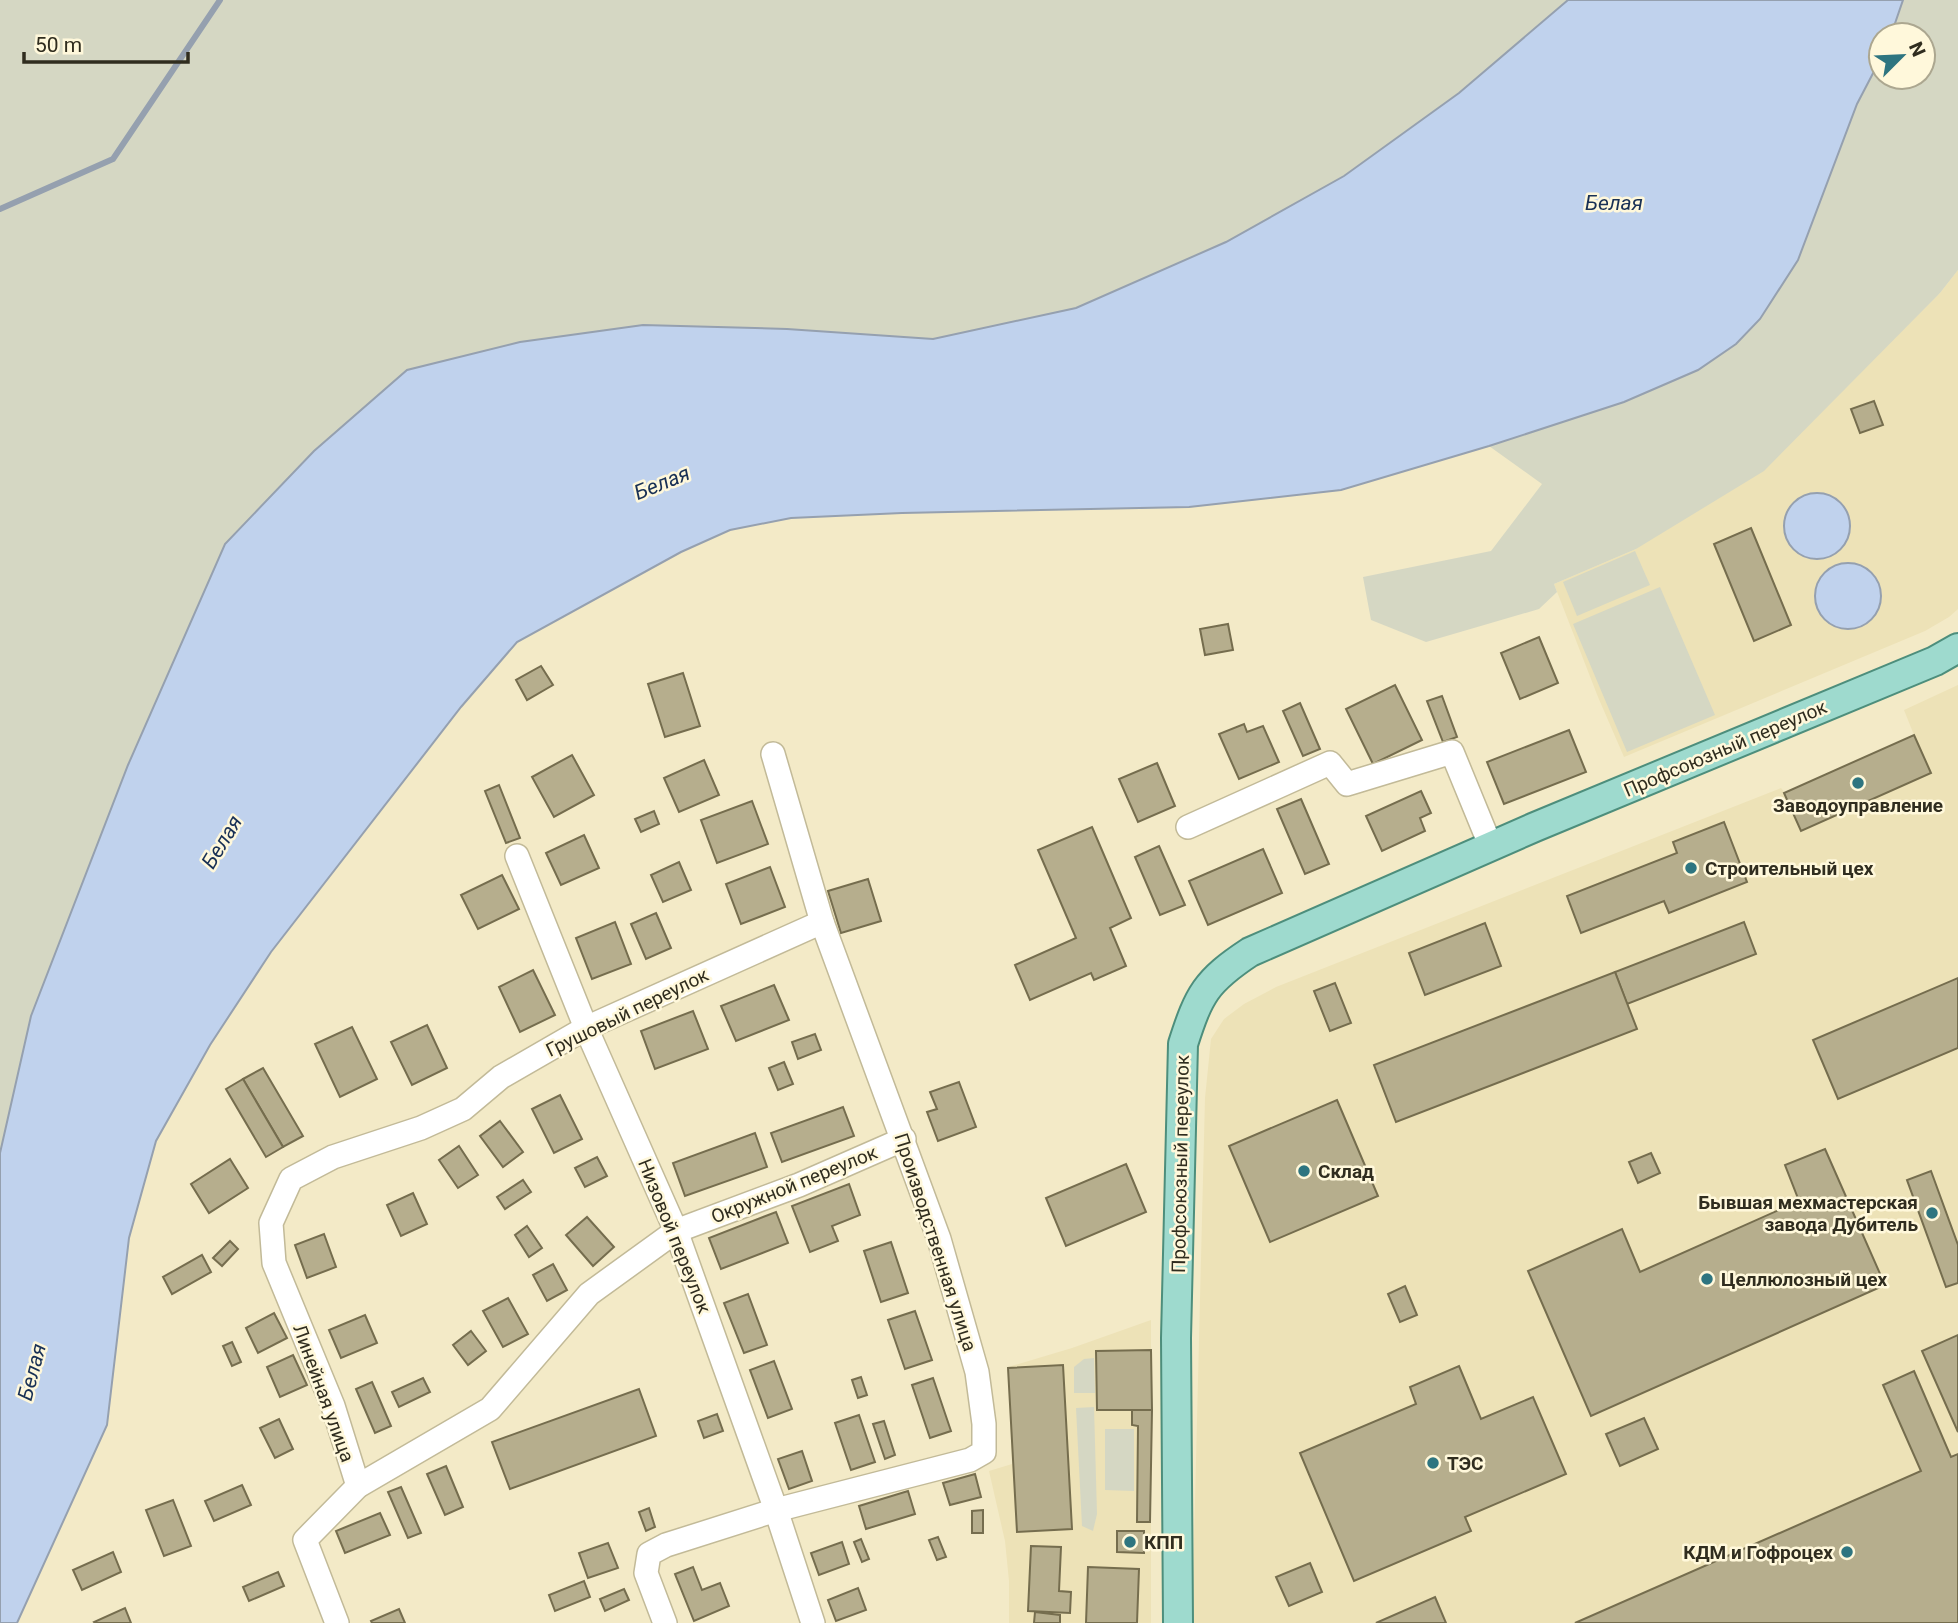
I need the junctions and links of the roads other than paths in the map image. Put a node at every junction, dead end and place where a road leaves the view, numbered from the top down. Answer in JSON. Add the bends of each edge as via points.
{"nodes":[{"id":1,"x":1958,"y":648,"type":"edge"},
{"id":2,"x":773,"y":754,"type":"dead end"},
{"id":3,"x":1188,"y":827,"type":"dead end"},
{"id":4,"x":1491,"y":847,"type":"junction"},
{"id":5,"x":517,"y":856,"type":"dead end"},
{"id":6,"x":822,"y":922,"type":"junction"},
{"id":7,"x":586,"y":1028,"type":"junction"},
{"id":8,"x":904,"y":1139,"type":"junction"},
{"id":9,"x":271,"y":1223,"type":"joint"},
{"id":10,"x":676,"y":1231,"type":"junction"},
{"id":11,"x":358,"y":1486,"type":"junction"},
{"id":12,"x":776,"y":1510,"type":"junction"},
{"id":13,"x":337,"y":1623,"type":"edge"},
{"id":14,"x":665,"y":1623,"type":"edge"},
{"id":15,"x":813,"y":1623,"type":"edge"},
{"id":16,"x":1178,"y":1623,"type":"edge"}],
"edges":[{"from":1,"to":4,"type":"main road","name":"Профсоюзный переулок"},
{"from":2,"to":6,"type":"street","name":"Производственная улица"},
{"from":3,"to":4,"type":"street","via":[[1330,763],[1347,784],[1452,752]]},
{"from":4,"to":16,"type":"main road","name":"Профсоюзный переулок","via":[[1250,951],[1219,972],[1196,1004],[1183,1044],[1176,1338]]},
{"from":5,"to":7,"type":"street","name":"Низовой переулок"},
{"from":6,"to":7,"type":"street","name":"Грушовый переулок"},
{"from":6,"to":8,"type":"street","name":"Производственная улица"},
{"from":7,"to":9,"type":"street","name":"Грушовый переулок","via":[[501,1077],[463,1110],[333,1157],[291,1179]]},
{"from":7,"to":10,"type":"street","name":"Низовой переулок"},
{"from":8,"to":10,"type":"street","name":"Окружной переулок"},
{"from":8,"to":12,"type":"street","name":"Производственная улица","via":[[939,1239],[977,1372],[984,1452],[970,1460]]},
{"from":9,"to":11,"type":"street","name":"Линейная улица","via":[[274,1263],[333,1406]]},
{"from":10,"to":11,"type":"street","name":"Окружной переулок","via":[[589,1294],[490,1409]]},
{"from":10,"to":12,"type":"street","name":"Низовой переулок"},
{"from":11,"to":13,"type":"street","name":"Линейная улица","via":[[305,1540]]},
{"from":12,"to":14,"type":"street","name":"Производственная улица","via":[[649,1554],[646,1573]]},
{"from":12,"to":15,"type":"street","name":"Низовой переулок"}]}
